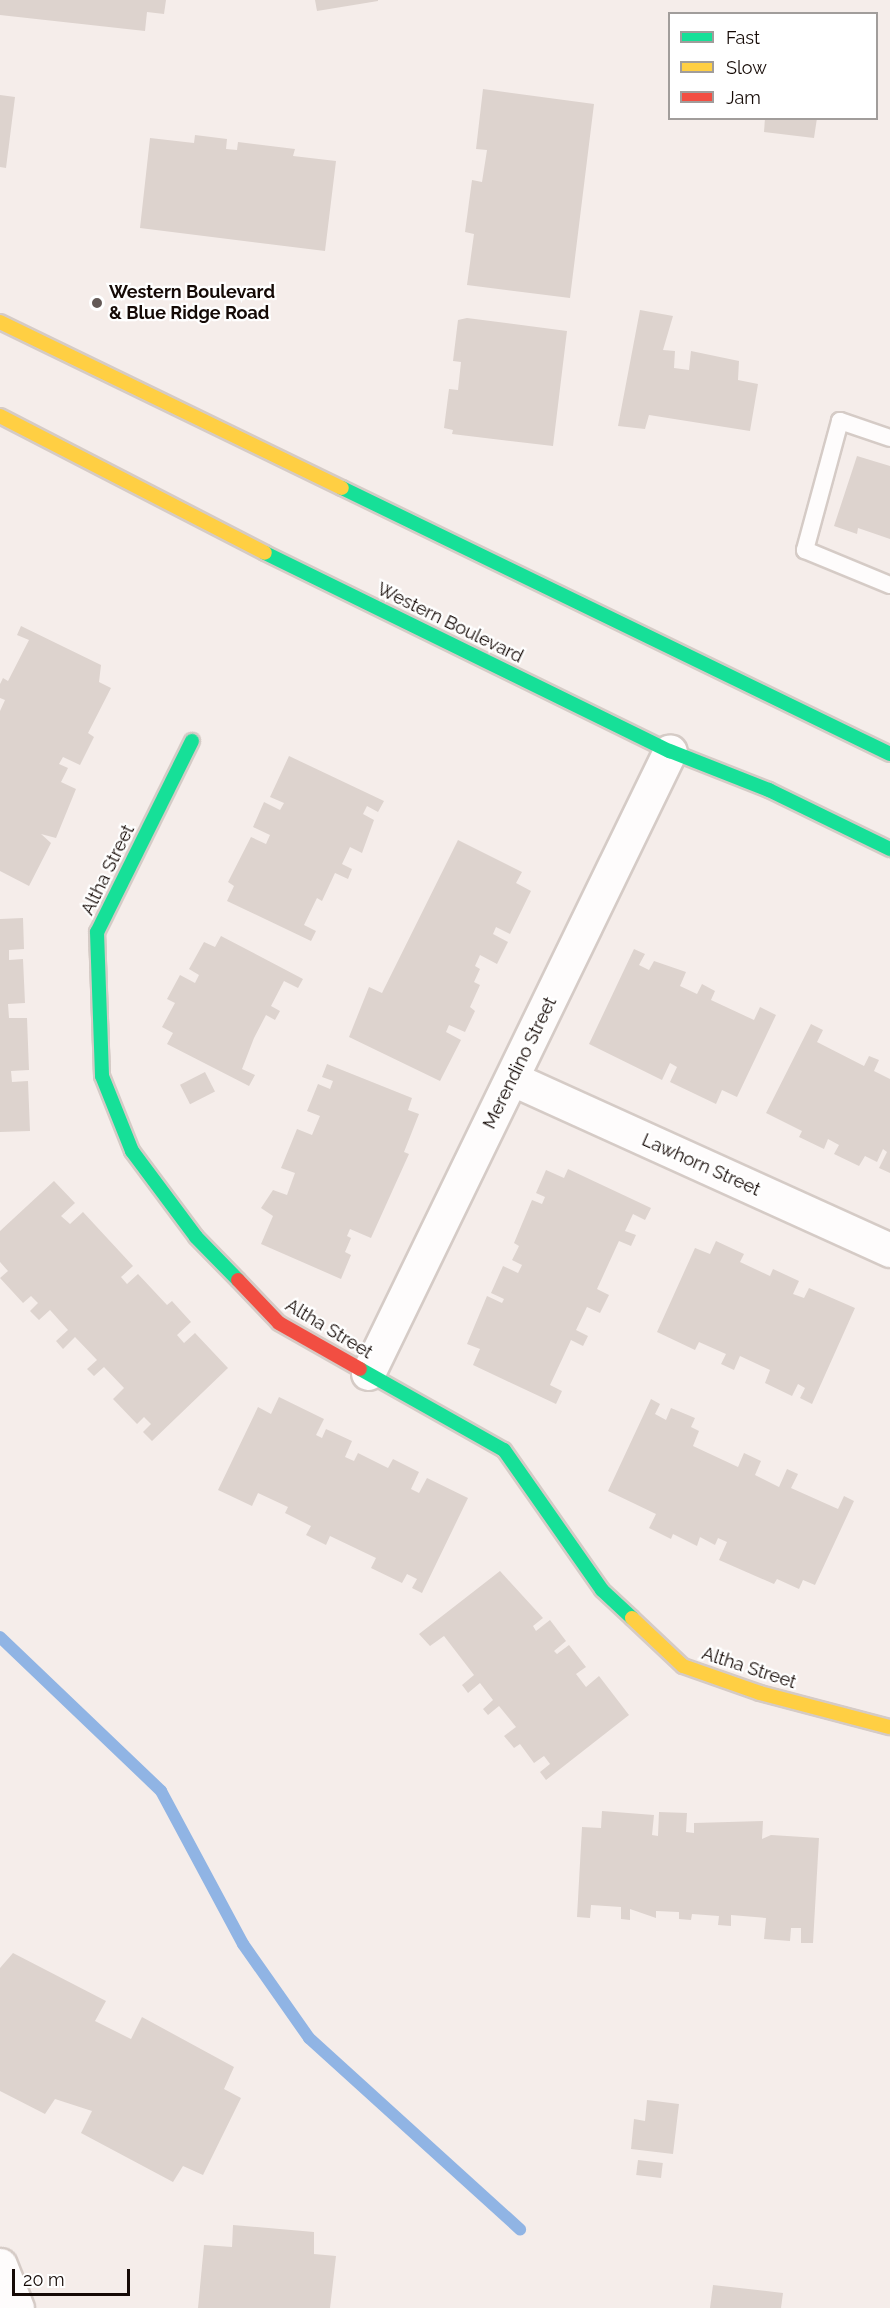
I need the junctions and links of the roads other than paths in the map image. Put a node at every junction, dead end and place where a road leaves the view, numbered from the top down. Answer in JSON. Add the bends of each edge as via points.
{"nodes":[{"id":1,"x":0,"y":322,"type":"edge"},
{"id":2,"x":0,"y":416,"type":"edge"},
{"id":3,"x":890,"y":438,"type":"edge"},
{"id":4,"x":890,"y":585,"type":"edge"},
{"id":5,"x":192,"y":741,"type":"dead end"},
{"id":6,"x":670,"y":751,"type":"junction"},
{"id":7,"x":890,"y":754,"type":"edge"},
{"id":8,"x":890,"y":849,"type":"edge"},
{"id":9,"x":513,"y":1079,"type":"junction"},
{"id":10,"x":890,"y":1250,"type":"edge"},
{"id":11,"x":368,"y":1373,"type":"junction"},
{"id":12,"x":890,"y":1727,"type":"edge"},
{"id":13,"x":0,"y":2265,"type":"edge"},
{"id":14,"x":17,"y":2308,"type":"edge"}],
"edges":[{"from":1,"to":7,"type":"main road"},
{"from":2,"to":6,"type":"main road","name":"Western Boulevard","via":[[265,553]]},
{"from":3,"to":4,"type":"lane","via":[[840,421],[805,550]]},
{"from":5,"to":11,"type":"main road","name":"Altha Street","via":[[97,932],[102,1076],[132,1151],[196,1237],[279,1323]]},
{"from":6,"to":8,"type":"main road","name":"Western Boulevard","via":[[769,790]]},
{"from":6,"to":9,"type":"street","name":"Merendino Street"},
{"from":9,"to":10,"type":"street","name":"Lawhorn Street"},
{"from":9,"to":11,"type":"street","name":"Merendino Street"},
{"from":11,"to":12,"type":"main road","name":"Altha Street","via":[[504,1450],[602,1590],[683,1666],[760,1693]]},
{"from":13,"to":14,"type":"street"}]}
